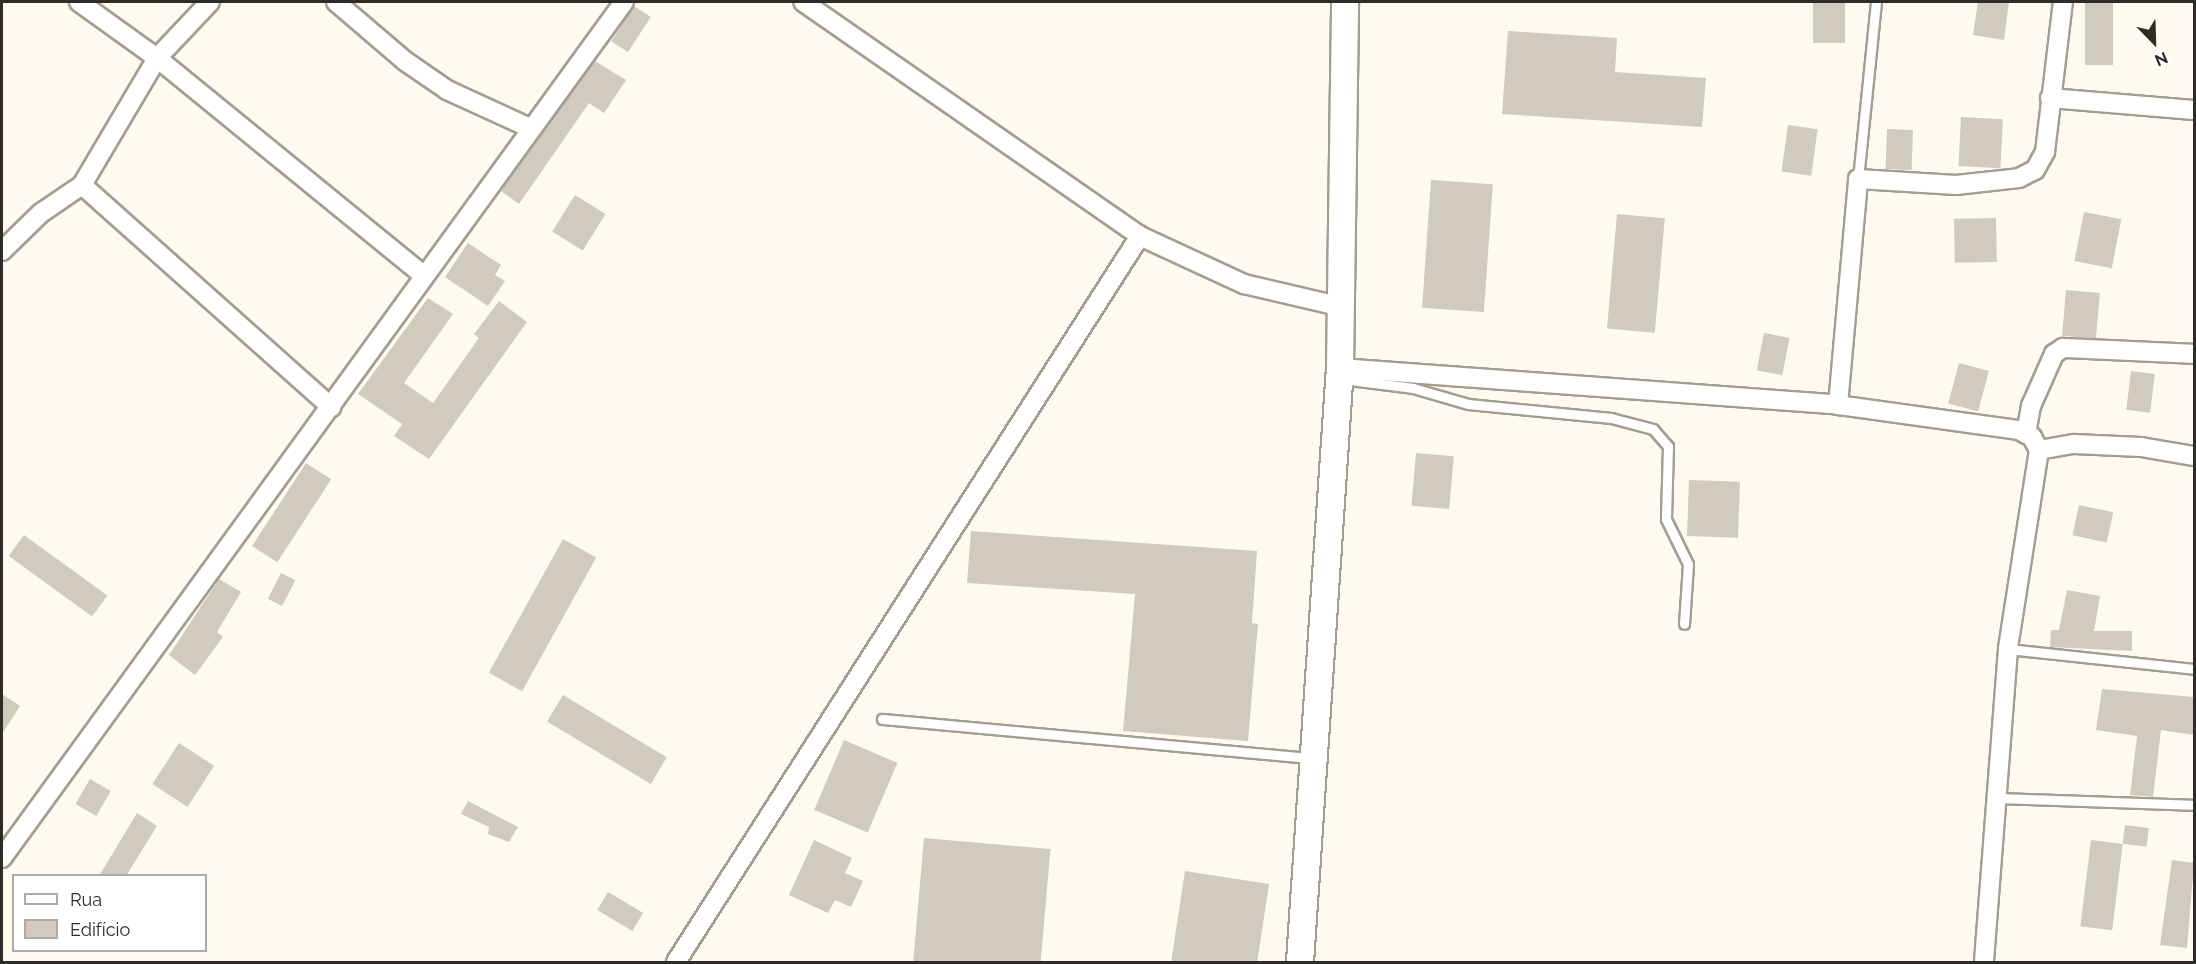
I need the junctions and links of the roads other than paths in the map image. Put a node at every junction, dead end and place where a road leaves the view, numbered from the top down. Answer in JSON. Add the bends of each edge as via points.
{"nodes":[{"id":1,"x":79,"y":2,"type":"edge"},
{"id":2,"x":210,"y":2,"type":"edge"},
{"id":3,"x":336,"y":2,"type":"edge"},
{"id":4,"x":803,"y":2,"type":"edge"},
{"id":5,"x":1345,"y":2,"type":"edge"},
{"id":6,"x":1876,"y":2,"type":"edge"},
{"id":7,"x":2063,"y":2,"type":"edge"},
{"id":8,"x":617,"y":4,"type":"edge"},
{"id":9,"x":157,"y":58,"type":"junction"},
{"id":10,"x":2050,"y":98,"type":"junction"},
{"id":11,"x":2194,"y":110,"type":"edge"},
{"id":12,"x":530,"y":128,"type":"junction"},
{"id":13,"x":1858,"y":179,"type":"junction"},
{"id":14,"x":82,"y":185,"type":"junction"},
{"id":15,"x":1140,"y":236,"type":"junction"},
{"id":16,"x":2,"y":251,"type":"edge"},
{"id":17,"x":423,"y":275,"type":"junction"},
{"id":18,"x":1342,"y":306,"type":"junction"},
{"id":19,"x":2194,"y":354,"type":"edge"},
{"id":20,"x":1340,"y":374,"type":"junction"},
{"id":21,"x":1838,"y":405,"type":"junction"},
{"id":22,"x":331,"y":407,"type":"junction"},
{"id":23,"x":2026,"y":434,"type":"junction"},
{"id":24,"x":2039,"y":450,"type":"junction"},
{"id":25,"x":2194,"y":456,"type":"edge"},
{"id":26,"x":1684,"y":624,"type":"dead end"},
{"id":27,"x":2007,"y":649,"type":"junction"},
{"id":28,"x":2194,"y":669,"type":"edge"},
{"id":29,"x":882,"y":719,"type":"dead end"},
{"id":30,"x":1314,"y":758,"type":"junction"},
{"id":31,"x":1996,"y":798,"type":"junction"},
{"id":32,"x":2194,"y":805,"type":"edge"},
{"id":33,"x":2,"y":858,"type":"edge"},
{"id":34,"x":676,"y":963,"type":"edge"},
{"id":35,"x":1300,"y":963,"type":"edge"},
{"id":36,"x":1984,"y":963,"type":"edge"}],
"edges":[{"from":1,"to":9,"type":"street"},
{"from":2,"to":9,"type":"street"},
{"from":3,"to":12,"type":"street","via":[[405,61],[447,90]]},
{"from":4,"to":15,"type":"street"},
{"from":5,"to":18,"type":"street"},
{"from":6,"to":13,"type":"lane"},
{"from":7,"to":10,"type":"street"},
{"from":8,"to":12,"type":"street"},
{"from":9,"to":14,"type":"street"},
{"from":9,"to":17,"type":"street"},
{"from":10,"to":11,"type":"street"},
{"from":10,"to":13,"type":"street","via":[[2041,162],[2019,178],[1956,185]]},
{"from":12,"to":17,"type":"street"},
{"from":13,"to":21,"type":"street"},
{"from":14,"to":16,"type":"street","via":[[40,213]]},
{"from":14,"to":22,"type":"street"},
{"from":15,"to":18,"type":"street","via":[[1244,284]]},
{"from":15,"to":34,"type":"street"},
{"from":17,"to":22,"type":"street"},
{"from":18,"to":20,"type":"street"},
{"from":19,"to":23,"type":"street","via":[[2063,348],[2054,354],[2031,406]]},
{"from":20,"to":21,"type":"street"},
{"from":20,"to":26,"type":"lane","via":[[1413,388],[1468,404],[1611,418],[1653,429],[1668,446],[1666,519],[1688,564]]},
{"from":20,"to":30,"type":"street"},
{"from":21,"to":23,"type":"street"},
{"from":22,"to":33,"type":"street"},
{"from":23,"to":24,"type":"street"},
{"from":24,"to":25,"type":"street","via":[[2097,445]]},
{"from":24,"to":27,"type":"street"},
{"from":27,"to":28,"type":"lane"},
{"from":27,"to":31,"type":"street"},
{"from":29,"to":30,"type":"lane"},
{"from":30,"to":35,"type":"street"},
{"from":31,"to":32,"type":"lane"},
{"from":31,"to":36,"type":"street"}]}
